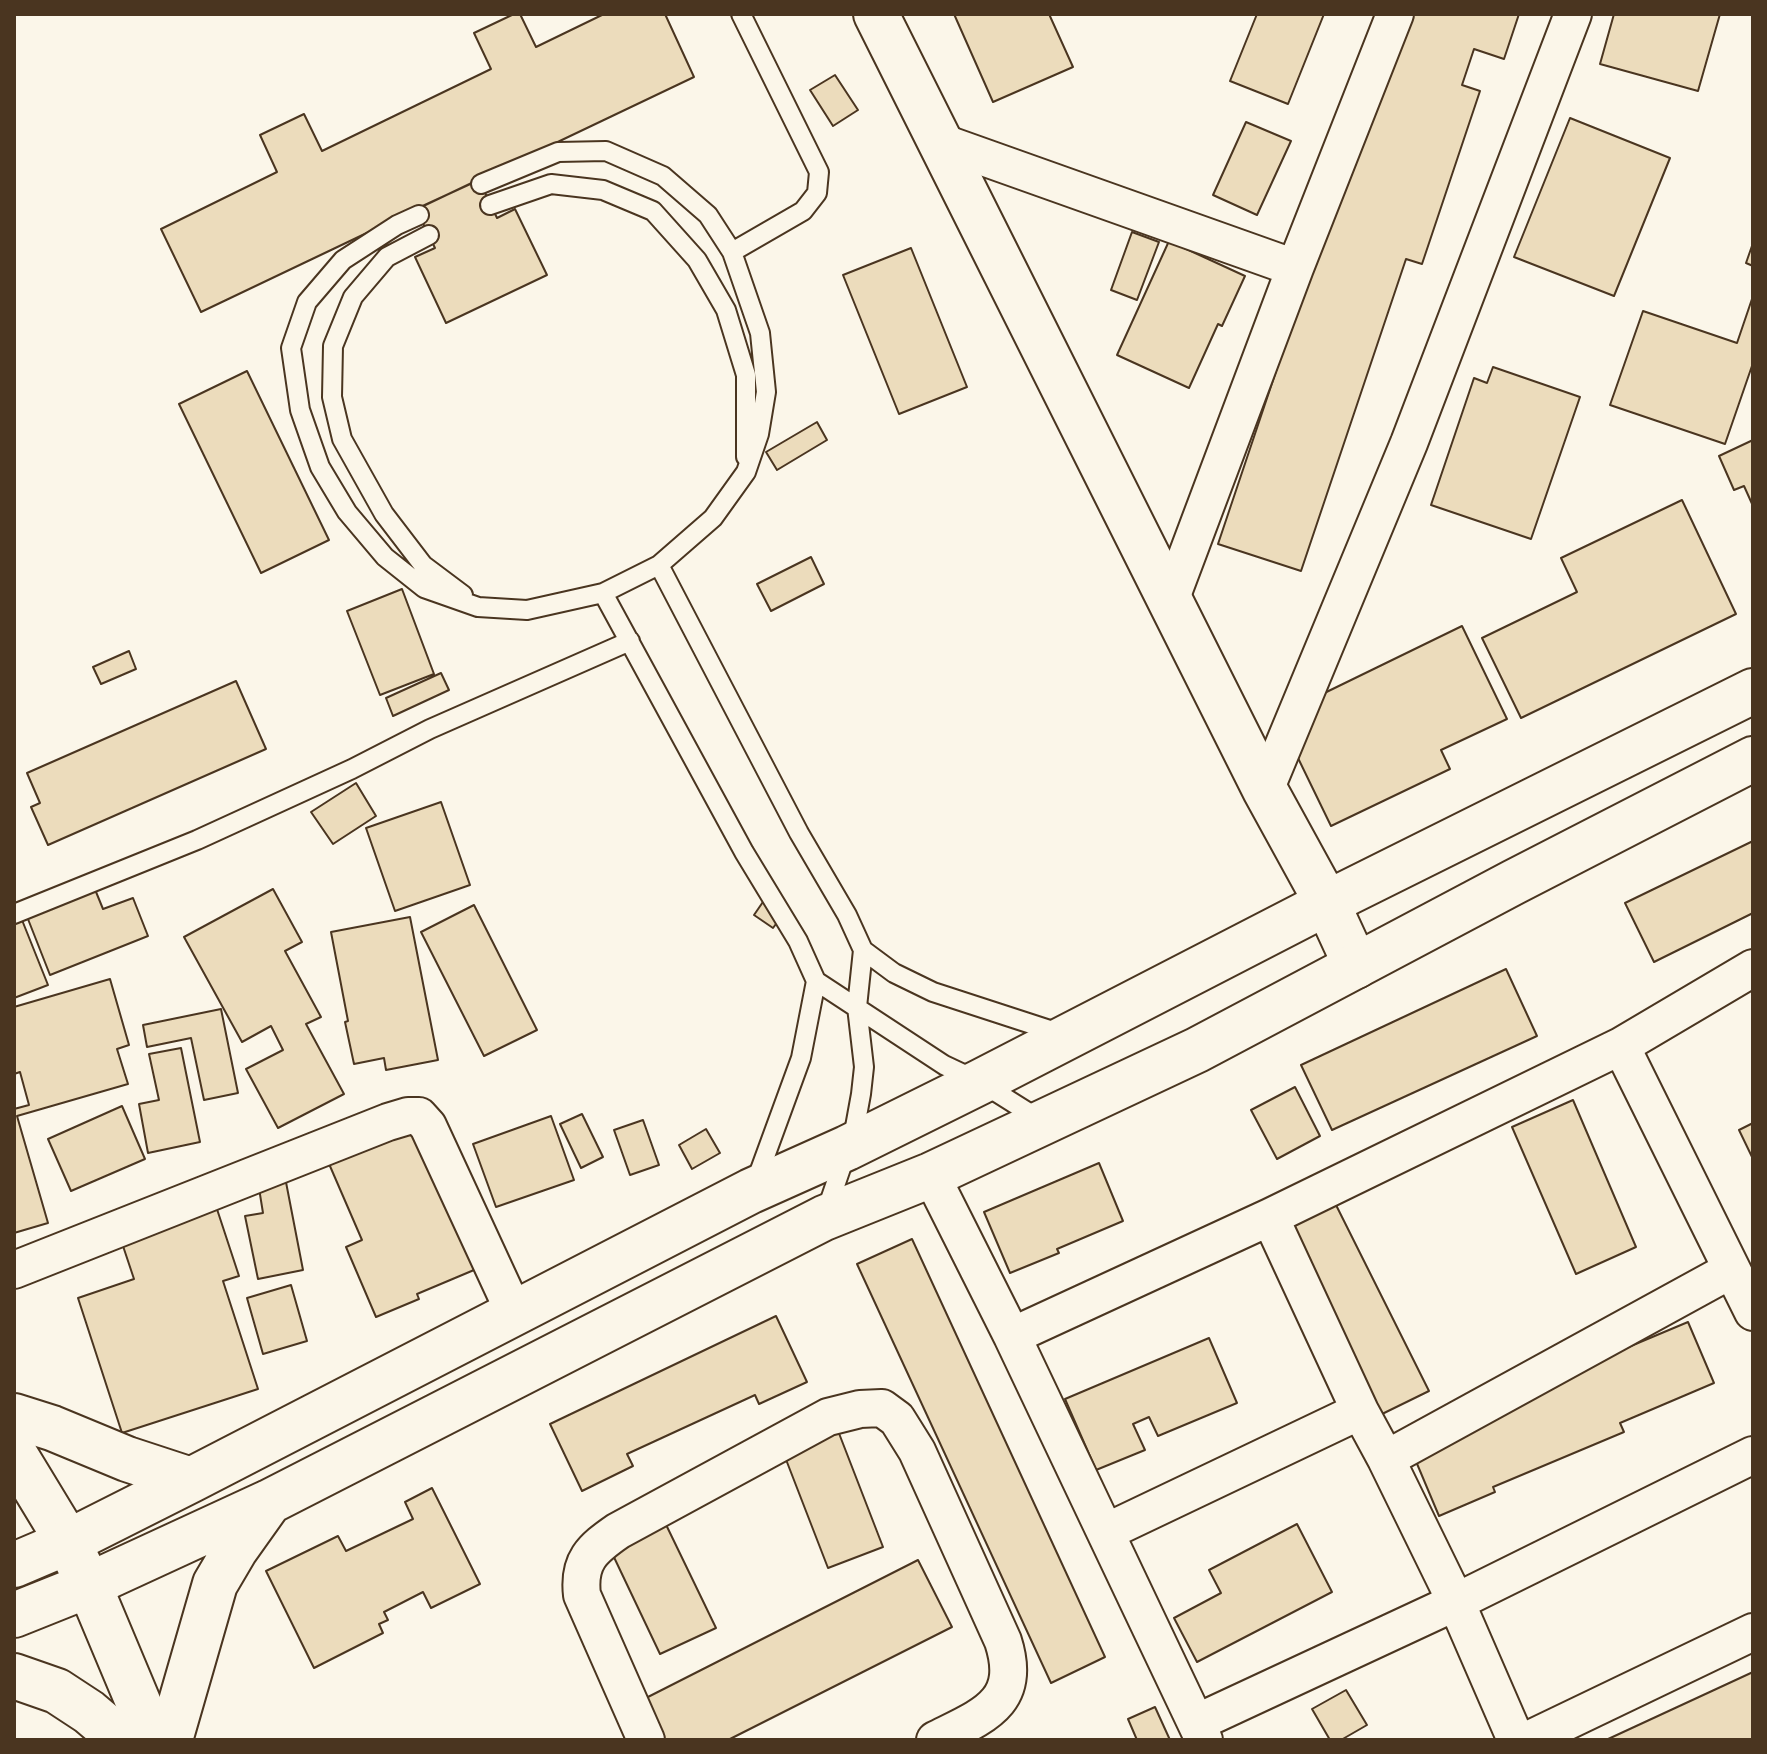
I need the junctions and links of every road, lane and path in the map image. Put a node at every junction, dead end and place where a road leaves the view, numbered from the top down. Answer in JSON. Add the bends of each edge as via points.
{"nodes":[{"id":1,"x":741,"y":14,"type":"edge"},
{"id":2,"x":876,"y":14,"type":"edge"},
{"id":3,"x":1395,"y":14,"type":"edge"},
{"id":4,"x":1573,"y":14,"type":"edge"},
{"id":5,"x":938,"y":141,"type":"junction"},
{"id":6,"x":481,"y":184,"type":"dead end"},
{"id":7,"x":490,"y":205,"type":"dead end"},
{"id":8,"x":419,"y":215,"type":"dead end"},
{"id":9,"x":429,"y":235,"type":"dead end"},
{"id":10,"x":732,"y":252,"type":"junction"},
{"id":11,"x":1295,"y":268,"type":"junction"},
{"id":12,"x":746,"y":472,"type":"junction"},
{"id":13,"x":659,"y":565,"type":"junction"},
{"id":14,"x":603,"y":593,"type":"junction"},
{"id":15,"x":1171,"y":598,"type":"junction"},
{"id":16,"x":478,"y":607,"type":"junction"},
{"id":17,"x":630,"y":641,"type":"junction"},
{"id":18,"x":1753,"y":691,"type":"edge"},
{"id":19,"x":1753,"y":759,"type":"edge"},
{"id":20,"x":1265,"y":790,"type":"junction"},
{"id":21,"x":1327,"y":903,"type":"junction"},
{"id":22,"x":14,"y":914,"type":"edge"},
{"id":23,"x":863,"y":950,"type":"junction"},
{"id":24,"x":1356,"y":966,"type":"junction"},
{"id":25,"x":1753,"y":968,"type":"edge"},
{"id":26,"x":816,"y":981,"type":"junction"},
{"id":27,"x":857,"y":1007,"type":"junction"},
{"id":28,"x":1068,"y":1036,"type":"junction"},
{"id":29,"x":1621,"y":1046,"type":"junction"},
{"id":30,"x":980,"y":1082,"type":"junction"},
{"id":31,"x":1042,"y":1121,"type":"junction"},
{"id":32,"x":847,"y":1148,"type":"junction"},
{"id":33,"x":931,"y":1175,"type":"junction"},
{"id":34,"x":751,"y":1191,"type":"junction"},
{"id":35,"x":1270,"y":1217,"type":"junction"},
{"id":36,"x":824,"y":1218,"type":"junction"},
{"id":37,"x":14,"y":1270,"type":"edge"},
{"id":38,"x":1731,"y":1270,"type":"junction"},
{"id":39,"x":514,"y":1312,"type":"junction"},
{"id":40,"x":1753,"y":1312,"type":"edge"},
{"id":41,"x":1012,"y":1336,"type":"junction"},
{"id":42,"x":1360,"y":1411,"type":"junction"},
{"id":43,"x":14,"y":1416,"type":"edge"},
{"id":44,"x":14,"y":1453,"type":"edge"},
{"id":45,"x":1753,"y":1455,"type":"edge"},
{"id":46,"x":1386,"y":1459,"type":"junction"},
{"id":47,"x":191,"y":1480,"type":"junction"},
{"id":48,"x":269,"y":1502,"type":"junction"},
{"id":49,"x":1106,"y":1532,"type":"junction"},
{"id":50,"x":68,"y":1542,"type":"junction"},
{"id":51,"x":14,"y":1565,"type":"edge"},
{"id":52,"x":89,"y":1585,"type":"junction"},
{"id":53,"x":1456,"y":1602,"type":"junction"},
{"id":54,"x":14,"y":1615,"type":"edge"},
{"id":55,"x":1753,"y":1632,"type":"edge"},
{"id":56,"x":14,"y":1676,"type":"edge"},
{"id":57,"x":1200,"y":1732,"type":"edge"},
{"id":58,"x":122,"y":1740,"type":"edge"},
{"id":59,"x":154,"y":1740,"type":"edge"},
{"id":60,"x":170,"y":1740,"type":"edge"},
{"id":61,"x":646,"y":1740,"type":"edge"},
{"id":62,"x":935,"y":1740,"type":"edge"},
{"id":63,"x":1516,"y":1740,"type":"edge"},
{"id":64,"x":1528,"y":1740,"type":"edge"}],
"edges":[{"from":1,"to":10,"type":"lane","via":[[819,172],[817,193],[803,211]]},
{"from":2,"to":5,"type":"main road"},
{"from":3,"to":11,"type":"street"},
{"from":4,"to":20,"type":"street","via":[[1409,443]]},
{"from":5,"to":11,"type":"street"},
{"from":5,"to":15,"type":"main road"},
{"from":6,"to":10,"type":"lane","via":[[558,152],[606,151],[663,176],[708,215]]},
{"from":7,"to":12,"type":"lane","via":[[551,184],[603,190],[653,211],[697,260],[726,310],[746,375]]},
{"from":8,"to":16,"type":"lane","via":[[343,260],[307,302],[291,348],[300,410],[320,467],[347,512],[385,557],[424,588]]},
{"from":9,"to":16,"type":"lane","via":[[387,257],[353,297],[333,346],[332,397],[342,439],[384,514],[423,565]]},
{"from":10,"to":12,"type":"lane","via":[[760,333],[766,392]]},
{"from":11,"to":15,"type":"street"},
{"from":12,"to":13,"type":"lane","via":[[713,518]]},
{"from":13,"to":14,"type":"lane"},
{"from":13,"to":23,"type":"lane"},
{"from":14,"to":16,"type":"lane","via":[[527,610]]},
{"from":14,"to":17,"type":"lane"},
{"from":15,"to":20,"type":"main road"},
{"from":17,"to":22,"type":"lane","via":[[209,834]]},
{"from":17,"to":26,"type":"lane"},
{"from":18,"to":21,"type":"main road"},
{"from":19,"to":24,"type":"main road"},
{"from":20,"to":21,"type":"main road"},
{"from":21,"to":24,"type":"main road"},
{"from":21,"to":28,"type":"main road"},
{"from":23,"to":27,"type":"lane"},
{"from":23,"to":28,"type":"lane","via":[[933,992]]},
{"from":24,"to":31,"type":"main road","via":[[1197,1050]]},
{"from":25,"to":29,"type":"street"},
{"from":26,"to":27,"type":"lane"},
{"from":26,"to":34,"type":"lane","via":[[801,1058]]},
{"from":27,"to":30,"type":"lane","via":[[944,1065]]},
{"from":27,"to":32,"type":"lane","via":[[864,1067]]},
{"from":28,"to":30,"type":"main road"},
{"from":29,"to":35,"type":"street"},
{"from":29,"to":38,"type":"street"},
{"from":30,"to":31,"type":"lane"},
{"from":30,"to":32,"type":"main road"},
{"from":31,"to":33,"type":"main road"},
{"from":32,"to":34,"type":"main road"},
{"from":32,"to":36,"type":"lane"},
{"from":33,"to":36,"type":"main road"},
{"from":33,"to":41,"type":"street"},
{"from":34,"to":39,"type":"main road"},
{"from":35,"to":41,"type":"street"},
{"from":35,"to":42,"type":"street"},
{"from":36,"to":48,"type":"main road"},
{"from":37,"to":39,"type":"street","via":[[388,1122],[419,1116]]},
{"from":38,"to":40,"type":"street"},
{"from":38,"to":46,"type":"street"},
{"from":39,"to":47,"type":"main road"},
{"from":41,"to":49,"type":"street"},
{"from":42,"to":46,"type":"street"},
{"from":42,"to":49,"type":"street"},
{"from":43,"to":47,"type":"main road"},
{"from":44,"to":50,"type":"main road"},
{"from":45,"to":53,"type":"street"},
{"from":46,"to":53,"type":"street"},
{"from":47,"to":50,"type":"main road"},
{"from":48,"to":52,"type":"main road"},
{"from":48,"to":60,"type":"main road","via":[[215,1584]]},
{"from":49,"to":57,"type":"street"},
{"from":50,"to":51,"type":"main road"},
{"from":50,"to":52,"type":"main road"},
{"from":52,"to":54,"type":"main road"},
{"from":52,"to":59,"type":"main road"},
{"from":53,"to":57,"type":"street"},
{"from":53,"to":63,"type":"street"},
{"from":55,"to":64,"type":"street"},
{"from":56,"to":58,"type":"main road","via":[[57,1691]]},
{"from":61,"to":62,"type":"street","via":[[582,1595],[580,1578],[592,1553],[618,1531],[828,1417],[882,1408],[897,1419],[917,1451],[1010,1664],[1008,1686],[996,1704]]}]}
